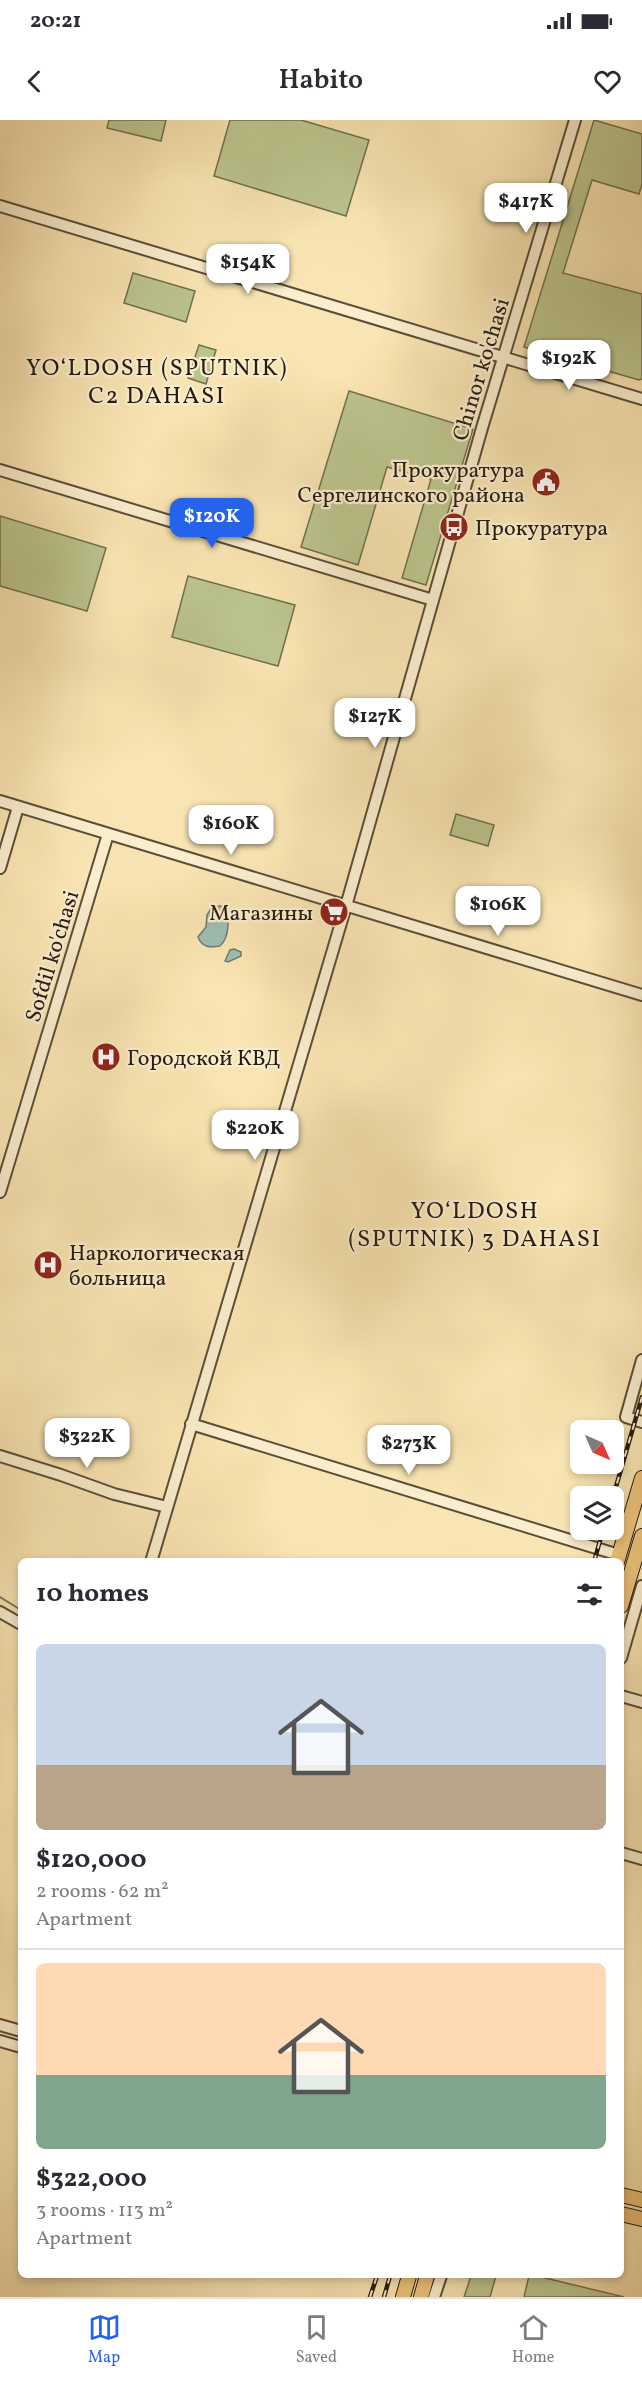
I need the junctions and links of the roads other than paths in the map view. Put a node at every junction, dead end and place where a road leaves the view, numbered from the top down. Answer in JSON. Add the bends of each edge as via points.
{"nodes":[{"id":1,"x":575,"y":120,"type":"edge"},
{"id":2,"x":0,"y":206,"type":"edge"},
{"id":3,"x":504,"y":356,"type":"junction"},
{"id":4,"x":642,"y":399,"type":"edge"},
{"id":5,"x":0,"y":470,"type":"edge"},
{"id":6,"x":433,"y":600,"type":"junction"},
{"id":7,"x":0,"y":801,"type":"edge"},
{"id":8,"x":18,"y":807,"type":"junction"},
{"id":9,"x":108,"y":834,"type":"junction"},
{"id":10,"x":0,"y":868,"type":"edge"},
{"id":11,"x":346,"y":906,"type":"junction"},
{"id":12,"x":642,"y":995,"type":"edge"},
{"id":13,"x":0,"y":1192,"type":"edge"},
{"id":14,"x":642,"y":1360,"type":"edge"},
{"id":15,"x":642,"y":1422,"type":"edge"},
{"id":16,"x":191,"y":1424,"type":"junction"},
{"id":17,"x":0,"y":1456,"type":"edge"},
{"id":18,"x":642,"y":1478,"type":"edge"},
{"id":19,"x":167,"y":1507,"type":"junction"},
{"id":20,"x":642,"y":1536,"type":"edge"},
{"id":21,"x":152,"y":1558,"type":"edge"},
{"id":22,"x":619,"y":1558,"type":"edge"},
{"id":23,"x":642,"y":1586,"type":"edge"},
{"id":24,"x":624,"y":1596,"type":"edge"},
{"id":25,"x":0,"y":1612,"type":"edge"},
{"id":26,"x":18,"y":1622,"type":"edge"},
{"id":27,"x":624,"y":1648,"type":"edge"},
{"id":28,"x":624,"y":1697,"type":"edge"},
{"id":29,"x":642,"y":1702,"type":"edge"},
{"id":30,"x":624,"y":1854,"type":"edge"},
{"id":31,"x":642,"y":1859,"type":"edge"},
{"id":32,"x":0,"y":2025,"type":"edge"},
{"id":33,"x":18,"y":2030,"type":"edge"},
{"id":34,"x":0,"y":2041,"type":"edge"},
{"id":35,"x":18,"y":2047,"type":"edge"},
{"id":36,"x":624,"y":2196,"type":"edge"},
{"id":37,"x":642,"y":2200,"type":"edge"},
{"id":38,"x":624,"y":2215,"type":"edge"},
{"id":39,"x":642,"y":2218,"type":"edge"},
{"id":40,"x":408,"y":2278,"type":"edge"},
{"id":41,"x":426,"y":2278,"type":"edge"},
{"id":42,"x":440,"y":2278,"type":"edge"},
{"id":43,"x":403,"y":2297,"type":"edge"},
{"id":44,"x":421,"y":2297,"type":"edge"},
{"id":45,"x":434,"y":2297,"type":"edge"}],
"edges":[{"from":1,"to":3,"type":"street","name":"Chinor ko'chasi"},
{"from":2,"to":3,"type":"street"},
{"from":3,"to":4,"type":"street"},
{"from":3,"to":6,"type":"street","name":"Chinor ko'chasi"},
{"from":5,"to":6,"type":"street"},
{"from":6,"to":11,"type":"street","name":"Chinor ko'chasi"},
{"from":7,"to":8,"type":"street"},
{"from":8,"to":9,"type":"street"},
{"from":8,"to":10,"type":"street"},
{"from":9,"to":11,"type":"street"},
{"from":9,"to":13,"type":"street","name":"Sofdil ko'chasi"},
{"from":11,"to":12,"type":"street"},
{"from":11,"to":16,"type":"street","name":"Chinor ko'chasi"},
{"from":14,"to":15,"type":"street","via":[[626,1417]]},
{"from":16,"to":19,"type":"street","name":"Chinor ko'chasi"},
{"from":16,"to":22,"type":"street"},
{"from":17,"to":19,"type":"street","via":[[114,1494]]},
{"from":18,"to":22,"type":"main road"},
{"from":19,"to":21,"type":"street","name":"Chinor ko'chasi"},
{"from":20,"to":24,"type":"main road"},
{"from":23,"to":27,"type":"street"},
{"from":25,"to":26,"type":"street"},
{"from":28,"to":29,"type":"street"},
{"from":30,"to":31,"type":"street"},
{"from":32,"to":33,"type":"street"},
{"from":34,"to":35,"type":"street"},
{"from":36,"to":37,"type":"main road"},
{"from":38,"to":39,"type":"main road"},
{"from":40,"to":43,"type":"main road"},
{"from":41,"to":44,"type":"main road"},
{"from":42,"to":45,"type":"street"}]}
